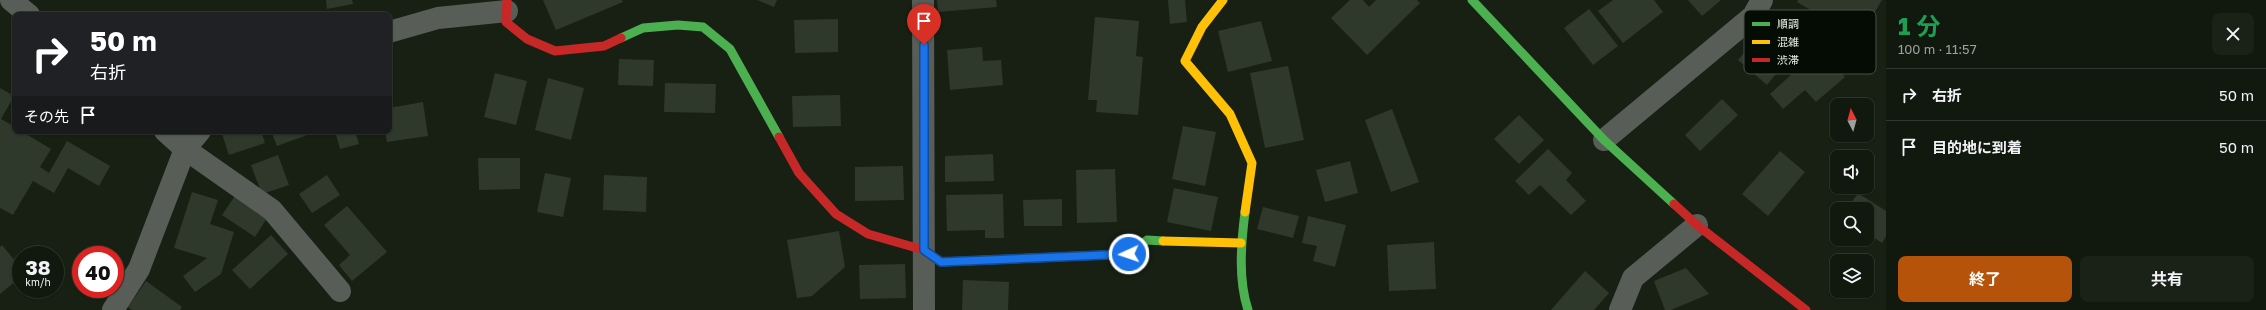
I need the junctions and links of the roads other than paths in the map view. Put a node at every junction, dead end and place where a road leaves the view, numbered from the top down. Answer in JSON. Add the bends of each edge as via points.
{"nodes":[{"id":1,"x":11,"y":0,"type":"edge"},
{"id":2,"x":923,"y":0,"type":"edge"},
{"id":3,"x":1222,"y":0,"type":"edge"},
{"id":4,"x":1472,"y":0,"type":"edge"},
{"id":5,"x":1762,"y":0,"type":"edge"},
{"id":6,"x":507,"y":6,"type":"edge"},
{"id":7,"x":1756,"y":10,"type":"edge"},
{"id":8,"x":25,"y":12,"type":"edge"},
{"id":9,"x":1744,"y":23,"type":"edge"},
{"id":10,"x":392,"y":31,"type":"edge"},
{"id":11,"x":168,"y":134,"type":"edge"},
{"id":12,"x":198,"y":134,"type":"edge"},
{"id":13,"x":1604,"y":140,"type":"junction"},
{"id":14,"x":185,"y":149,"type":"junction"},
{"id":15,"x":1697,"y":225,"type":"junction"},
{"id":16,"x":1241,"y":243,"type":"junction"},
{"id":17,"x":924,"y":250,"type":"junction"},
{"id":18,"x":340,"y":291,"type":"dead end"},
{"id":19,"x":113,"y":310,"type":"edge"},
{"id":20,"x":924,"y":310,"type":"edge"},
{"id":21,"x":1248,"y":310,"type":"edge"},
{"id":22,"x":1620,"y":310,"type":"edge"},
{"id":23,"x":1806,"y":310,"type":"edge"}],
"edges":[{"from":1,"to":8,"type":"street"},
{"from":2,"to":17,"type":"street"},
{"from":3,"to":16,"type":"street","via":[[1202,27],[1185,61],[1230,114],[1252,163]]},
{"from":4,"to":13,"type":"street"},
{"from":5,"to":7,"type":"street"},
{"from":6,"to":10,"type":"street","via":[[438,18]]},
{"from":6,"to":17,"type":"street","via":[[506,22],[528,39],[555,51],[604,46],[643,28],[678,25],[704,27],[730,49],[799,173],[836,214],[868,234]]},
{"from":9,"to":13,"type":"street"},
{"from":11,"to":14,"type":"street"},
{"from":12,"to":14,"type":"street"},
{"from":13,"to":15,"type":"street"},
{"from":14,"to":18,"type":"street","via":[[272,210]]},
{"from":14,"to":19,"type":"street","via":[[139,269]]},
{"from":15,"to":22,"type":"street","via":[[1633,278]]},
{"from":15,"to":23,"type":"street"},
{"from":16,"to":17,"type":"street","via":[[1147,240],[1129,254],[941,262]]},
{"from":16,"to":21,"type":"street","via":[[1244,297]]},
{"from":17,"to":20,"type":"street"}]}
